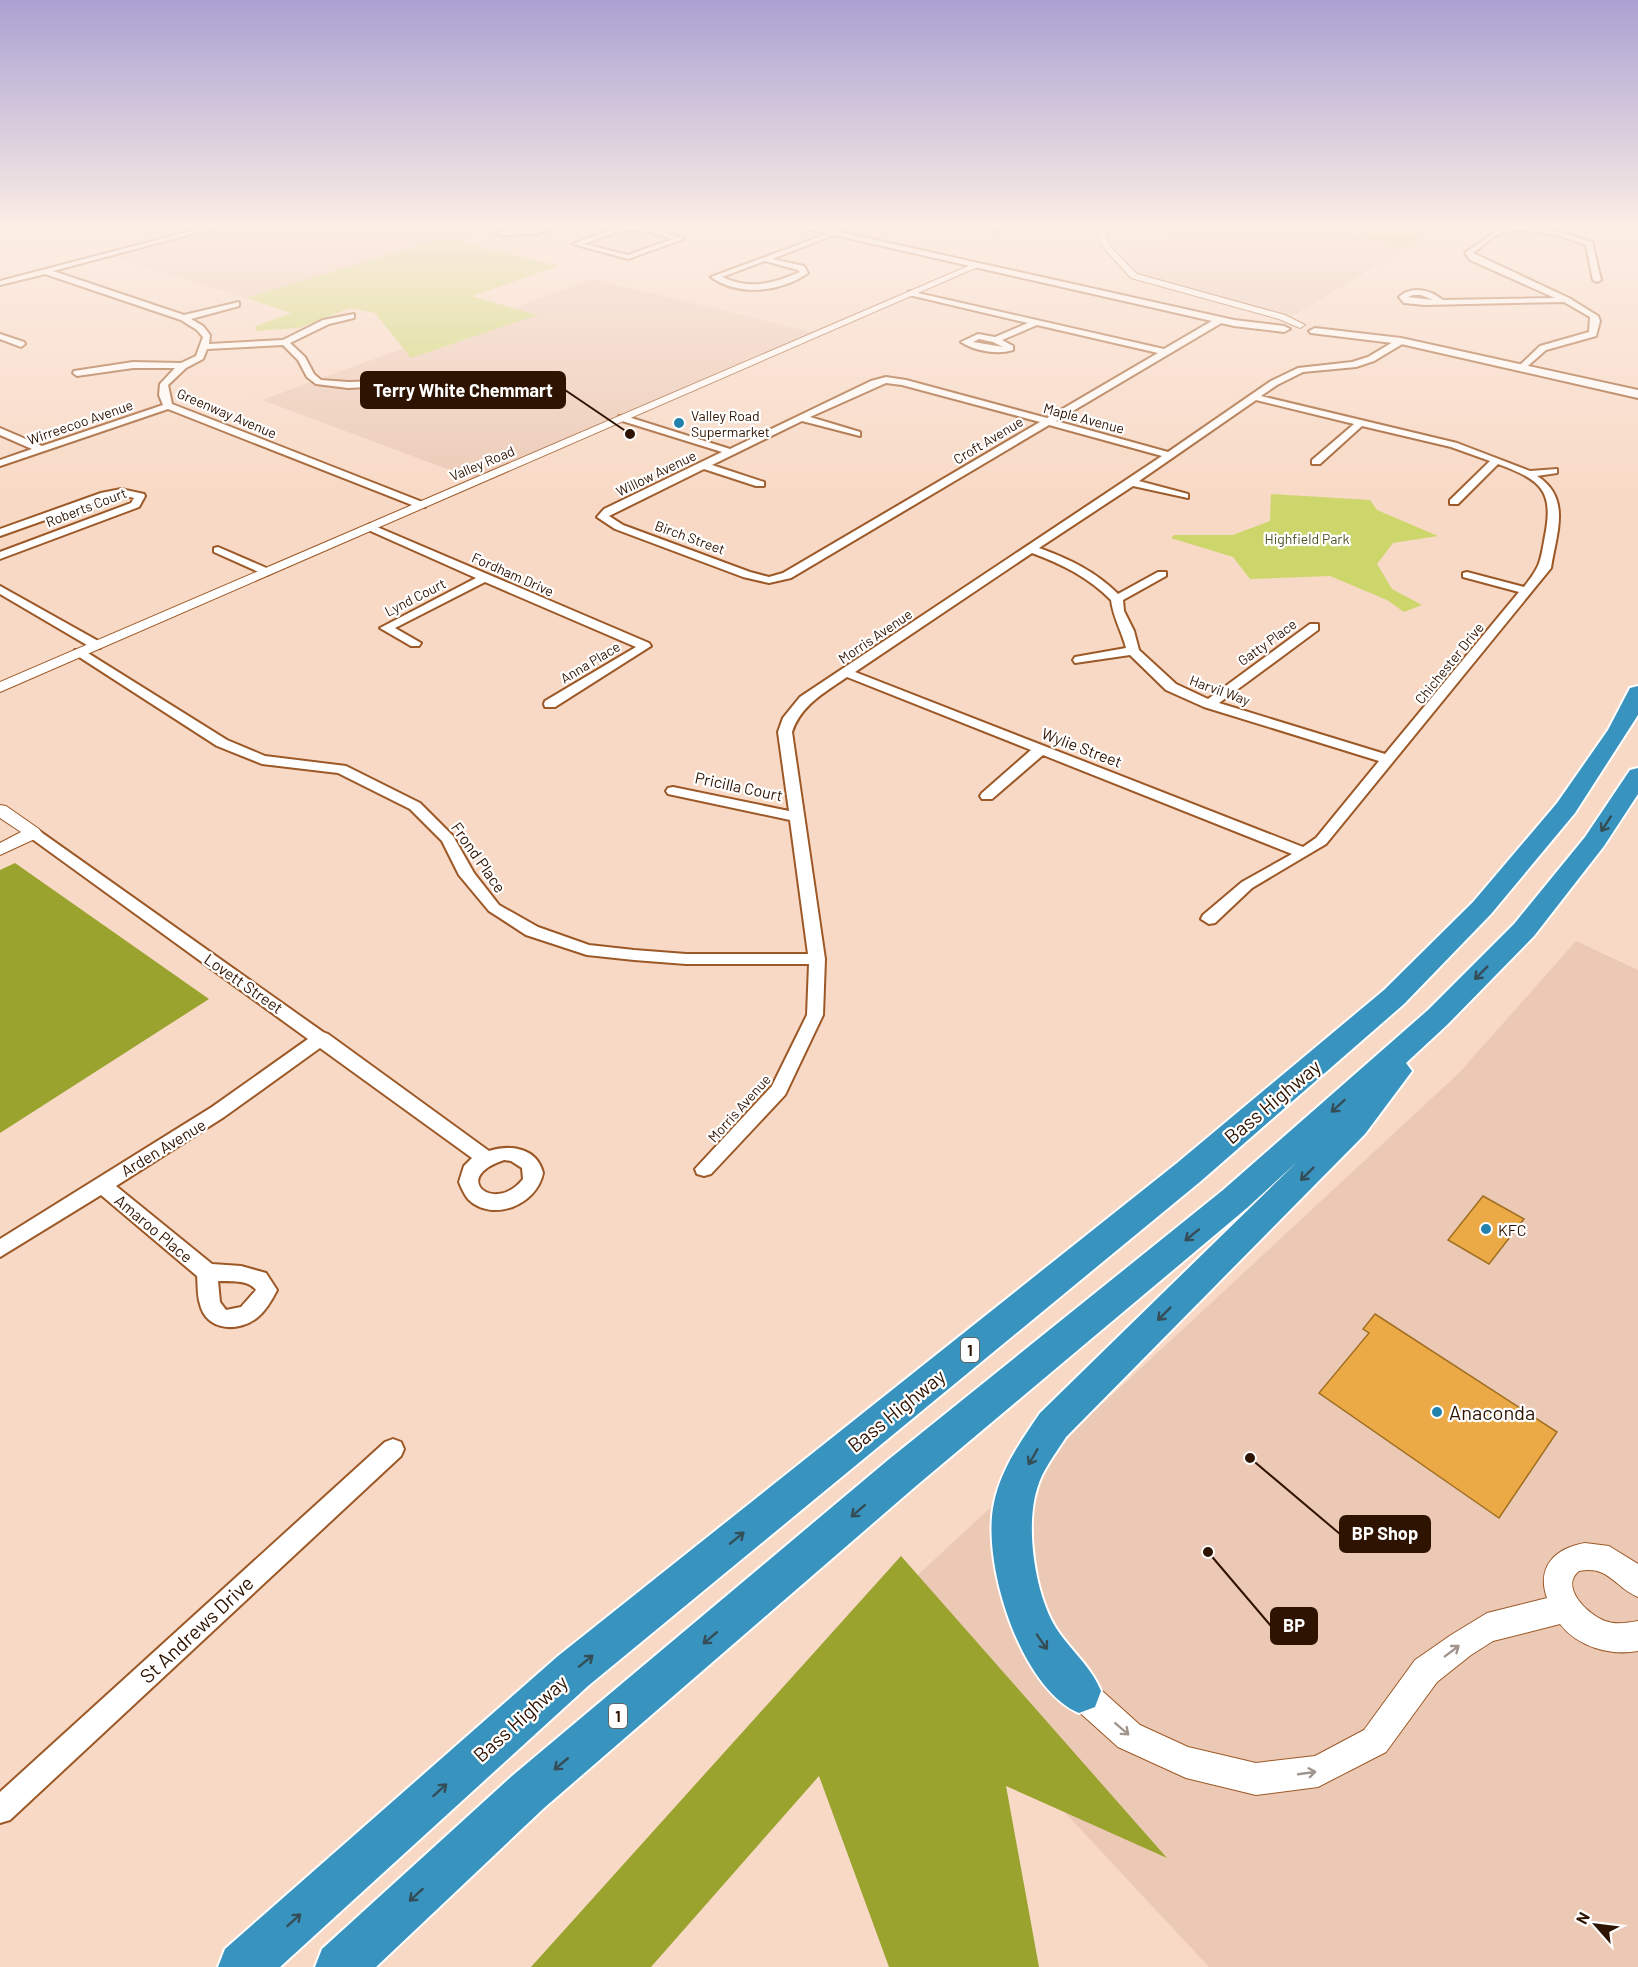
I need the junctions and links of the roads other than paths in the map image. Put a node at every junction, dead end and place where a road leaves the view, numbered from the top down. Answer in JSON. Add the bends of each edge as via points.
{"nodes":[{"id":1,"x":184,"y":318,"type":"edge"},
{"id":2,"x":344,"y":318,"type":"edge"},
{"id":3,"x":856,"y":318,"type":"edge"},
{"id":4,"x":1012,"y":318,"type":"edge"},
{"id":5,"x":1210,"y":318,"type":"edge"},
{"id":6,"x":1281,"y":318,"type":"edge"},
{"id":7,"x":1595,"y":318,"type":"edge"},
{"id":8,"x":1220,"y":320,"type":"junction"},
{"id":9,"x":1034,"y":323,"type":"junction"},
{"id":10,"x":1300,"y":325,"type":"junction"},
{"id":11,"x":1284,"y":329,"type":"junction"},
{"id":12,"x":1315,"y":331,"type":"junction"},
{"id":13,"x":0,"y":336,"type":"edge"},
{"id":14,"x":996,"y":340,"type":"dead end"},
{"id":15,"x":1401,"y":341,"type":"junction"},
{"id":16,"x":285,"y":342,"type":"junction"},
{"id":17,"x":21,"y":344,"type":"dead end"},
{"id":18,"x":204,"y":347,"type":"junction"},
{"id":19,"x":1164,"y":352,"type":"junction"},
{"id":20,"x":183,"y":366,"type":"junction"},
{"id":21,"x":1522,"y":368,"type":"junction"},
{"id":22,"x":76,"y":373,"type":"dead end"},
{"id":23,"x":886,"y":380,"type":"joint"},
{"id":24,"x":385,"y":384,"type":"dead end"},
{"id":25,"x":1636,"y":393,"type":"edge"},
{"id":26,"x":1255,"y":397,"type":"junction"},
{"id":27,"x":168,"y":406,"type":"junction"},
{"id":28,"x":622,"y":418,"type":"junction"},
{"id":29,"x":802,"y":418,"type":"junction"},
{"id":30,"x":1045,"y":422,"type":"junction"},
{"id":31,"x":1360,"y":423,"type":"junction"},
{"id":32,"x":0,"y":431,"type":"edge"},
{"id":33,"x":857,"y":434,"type":"dead end"},
{"id":34,"x":41,"y":449,"type":"junction"},
{"id":35,"x":731,"y":452,"type":"junction"},
{"id":36,"x":1170,"y":455,"type":"junction"},
{"id":37,"x":1497,"y":460,"type":"junction"},
{"id":38,"x":1316,"y":462,"type":"dead end"},
{"id":39,"x":0,"y":463,"type":"edge"},
{"id":40,"x":703,"y":465,"type":"junction"},
{"id":41,"x":1553,"y":471,"type":"dead end"},
{"id":42,"x":1528,"y":474,"type":"junction"},
{"id":43,"x":1131,"y":482,"type":"junction"},
{"id":44,"x":760,"y":484,"type":"dead end"},
{"id":45,"x":1184,"y":496,"type":"dead end"},
{"id":46,"x":1454,"y":502,"type":"dead end"},
{"id":47,"x":422,"y":505,"type":"junction"},
{"id":48,"x":602,"y":518,"type":"joint"},
{"id":49,"x":370,"y":527,"type":"junction"},
{"id":50,"x":0,"y":533,"type":"edge"},
{"id":51,"x":1031,"y":549,"type":"junction"},
{"id":52,"x":218,"y":550,"type":"dead end"},
{"id":53,"x":0,"y":556,"type":"edge"},
{"id":54,"x":267,"y":572,"type":"junction"},
{"id":55,"x":1162,"y":574,"type":"dead end"},
{"id":56,"x":1467,"y":576,"type":"dead end"},
{"id":57,"x":486,"y":577,"type":"junction"},
{"id":58,"x":769,"y":580,"type":"joint"},
{"id":59,"x":0,"y":590,"type":"edge"},
{"id":60,"x":1527,"y":591,"type":"junction"},
{"id":61,"x":1117,"y":599,"type":"junction"},
{"id":62,"x":1314,"y":627,"type":"dead end"},
{"id":63,"x":415,"y":643,"type":"dead end"},
{"id":64,"x":96,"y":645,"type":"junction"},
{"id":65,"x":645,"y":646,"type":"joint"},
{"id":66,"x":1133,"y":651,"type":"junction"},
{"id":67,"x":79,"y":653,"type":"junction"},
{"id":68,"x":1079,"y":660,"type":"dead end"},
{"id":69,"x":847,"y":672,"type":"junction"},
{"id":70,"x":0,"y":687,"type":"edge"},
{"id":71,"x":1638,"y":693,"type":"edge"},
{"id":72,"x":550,"y":704,"type":"dead end"},
{"id":73,"x":1209,"y":704,"type":"junction"},
{"id":74,"x":1040,"y":750,"type":"junction"},
{"id":75,"x":1389,"y":760,"type":"junction"},
{"id":76,"x":1638,"y":775,"type":"edge"},
{"id":77,"x":673,"y":791,"type":"dead end"},
{"id":78,"x":987,"y":796,"type":"dead end"},
{"id":79,"x":0,"y":810,"type":"edge"},
{"id":80,"x":797,"y":817,"type":"junction"},
{"id":81,"x":33,"y":833,"type":"junction"},
{"id":82,"x":0,"y":850,"type":"edge"},
{"id":83,"x":1304,"y":854,"type":"junction"},
{"id":84,"x":1209,"y":919,"type":"dead end"},
{"id":85,"x":817,"y":959,"type":"junction"},
{"id":86,"x":1438,"y":1017,"type":"junction"},
{"id":87,"x":322,"y":1038,"type":"junction"},
{"id":88,"x":486,"y":1158,"type":"dead end"},
{"id":89,"x":704,"y":1168,"type":"dead end"},
{"id":90,"x":101,"y":1184,"type":"junction"},
{"id":91,"x":0,"y":1249,"type":"edge"},
{"id":92,"x":207,"y":1272,"type":"dead end"},
{"id":93,"x":393,"y":1449,"type":"dead end"},
{"id":94,"x":1638,"y":1583,"type":"edge"},
{"id":95,"x":1566,"y":1608,"type":"junction"},
{"id":96,"x":1638,"y":1636,"type":"edge"},
{"id":97,"x":1078,"y":1690,"type":"joint"},
{"id":98,"x":0,"y":1810,"type":"edge"},
{"id":99,"x":243,"y":1967,"type":"edge"},
{"id":100,"x":340,"y":1967,"type":"edge"}],
"edges":[{"from":1,"to":18,"type":"street","via":[[207,337]]},
{"from":2,"to":16,"type":"street"},
{"from":3,"to":28,"type":"street","name":"Valley Road"},
{"from":4,"to":9,"type":"street"},
{"from":5,"to":8,"type":"main road"},
{"from":6,"to":10,"type":"street"},
{"from":7,"to":21,"type":"street","via":[[1593,334],[1543,348]]},
{"from":8,"to":11,"type":"main road"},
{"from":8,"to":19,"type":"street","name":"Croft Avenue"},
{"from":9,"to":14,"type":"street"},
{"from":9,"to":19,"type":"street"},
{"from":10,"to":11,"type":"main road"},
{"from":10,"to":12,"type":"main road"},
{"from":11,"to":12,"type":"main road","via":[[1297,334]]},
{"from":12,"to":15,"type":"main road"},
{"from":13,"to":17,"type":"street"},
{"from":15,"to":21,"type":"main road"},
{"from":15,"to":26,"type":"street","name":"Morris Avenue","via":[[1353,365],[1301,370]]},
{"from":16,"to":18,"type":"street"},
{"from":16,"to":24,"type":"street","via":[[319,382]]},
{"from":18,"to":20,"type":"street","name":"Greenway Avenue","via":[[200,357]]},
{"from":19,"to":30,"type":"street","name":"Croft Avenue"},
{"from":20,"to":22,"type":"street","via":[[133,365]]},
{"from":20,"to":27,"type":"street","name":"Greenway Avenue","via":[[164,384]]},
{"from":21,"to":25,"type":"main road"},
{"from":23,"to":29,"type":"street","name":"Willow Avenue"},
{"from":23,"to":30,"type":"street","name":"Maple Avenue"},
{"from":26,"to":31,"type":"street","name":"Chichester Drive"},
{"from":26,"to":36,"type":"street","name":"Morris Avenue"},
{"from":27,"to":34,"type":"street","name":"Wirreecoo Avenue"},
{"from":27,"to":47,"type":"street","name":"Greenway Avenue"},
{"from":28,"to":35,"type":"street"},
{"from":28,"to":47,"type":"street","name":"Valley Road"},
{"from":29,"to":33,"type":"street"},
{"from":29,"to":35,"type":"street","name":"Willow Avenue"},
{"from":30,"to":36,"type":"street","name":"Maple Avenue"},
{"from":30,"to":58,"type":"street","name":"Croft Avenue","via":[[787,576]]},
{"from":31,"to":37,"type":"street","name":"Chichester Drive","via":[[1454,445]]},
{"from":31,"to":38,"type":"street"},
{"from":32,"to":34,"type":"street"},
{"from":34,"to":39,"type":"street","name":"Wirreecoo Avenue"},
{"from":35,"to":40,"type":"street","name":"Willow Avenue"},
{"from":36,"to":43,"type":"street","name":"Morris Avenue"},
{"from":37,"to":42,"type":"street","name":"Chichester Drive"},
{"from":37,"to":46,"type":"street"},
{"from":40,"to":44,"type":"street"},
{"from":40,"to":48,"type":"street","name":"Willow Avenue"},
{"from":41,"to":42,"type":"street"},
{"from":42,"to":60,"type":"street","name":"Chichester Drive","via":[[1551,496],[1555,512],[1545,568]]},
{"from":43,"to":45,"type":"street"},
{"from":43,"to":51,"type":"street","name":"Morris Avenue"},
{"from":47,"to":49,"type":"street","name":"Valley Road"},
{"from":48,"to":58,"type":"street","name":"Birch Street"},
{"from":49,"to":54,"type":"street","name":"Valley Road"},
{"from":49,"to":57,"type":"street","name":"Fordham Drive"},
{"from":50,"to":53,"type":"street","name":"Roberts Court","via":[[105,495],[121,492],[141,496],[135,506]]},
{"from":51,"to":61,"type":"street","via":[[1069,563]]},
{"from":51,"to":69,"type":"street","name":"Morris Avenue"},
{"from":52,"to":54,"type":"street"},
{"from":54,"to":64,"type":"street","name":"Valley Road"},
{"from":55,"to":61,"type":"street"},
{"from":56,"to":60,"type":"street"},
{"from":57,"to":63,"type":"street","name":"Lynd Court","via":[[386,628]]},
{"from":57,"to":65,"type":"street","name":"Fordham Drive"},
{"from":59,"to":64,"type":"street"},
{"from":60,"to":75,"type":"street","name":"Chichester Drive"},
{"from":61,"to":66,"type":"street","name":"Harvil Way"},
{"from":62,"to":73,"type":"street","name":"Gatty Place"},
{"from":64,"to":67,"type":"street","name":"Valley Road"},
{"from":65,"to":72,"type":"street","name":"Anna Place"},
{"from":66,"to":68,"type":"street"},
{"from":66,"to":73,"type":"street","name":"Harvil Way","via":[[1171,687]]},
{"from":67,"to":70,"type":"street","name":"Valley Road"},
{"from":67,"to":85,"type":"street","name":"Frond Place","via":[[222,743],[262,760],[341,769],[415,806],[448,839],[466,875],[494,909],[532,931],[587,950],[634,955]]},
{"from":69,"to":74,"type":"street","name":"Wylie Street"},
{"from":69,"to":80,"type":"street","name":"Morris Avenue","via":[[805,700],[790,717],[785,732]]},
{"from":99,"to":71,"type":"highway","name":"Bass Highway","number":"1","one_way":true,"via":[[573,1671],[1189,1172],[1394,997],[1482,908],[1566,808]]},
{"from":73,"to":75,"type":"street","name":"Harvil Way"},
{"from":74,"to":78,"type":"street"},
{"from":74,"to":83,"type":"street","name":"Wylie Street"},
{"from":75,"to":83,"type":"street","name":"Chichester Drive","via":[[1321,842]]},
{"from":76,"to":86,"type":"highway","number":"1","one_way":true,"via":[[1595,841],[1524,930]]},
{"from":77,"to":80,"type":"street","name":"Pricilla Court"},
{"from":79,"to":81,"type":"street","name":"Lovett Street"},
{"from":80,"to":85,"type":"street","name":"Morris Avenue"},
{"from":81,"to":82,"type":"street"},
{"from":81,"to":87,"type":"street","name":"Lovett Street"},
{"from":83,"to":84,"type":"street","name":"Chichester Drive","via":[[1247,885]]},
{"from":85,"to":89,"type":"street","name":"Morris Avenue","via":[[815,1016],[779,1090]]},
{"from":86,"to":97,"type":"highway","one_way":true,"via":[[1354,1126],[1053,1425],[1030,1459],[1016,1490],[1011,1524],[1016,1573],[1037,1636]]},
{"from":86,"to":100,"type":"highway","number":"1","one_way":true,"via":[[1235,1199],[902,1473],[528,1792]]},
{"from":87,"to":88,"type":"street","name":"Lovett Street"},
{"from":87,"to":90,"type":"street","name":"Arden Avenue","via":[[219,1112]]},
{"from":90,"to":91,"type":"street","name":"Arden Avenue"},
{"from":90,"to":92,"type":"street","name":"Amaroo Place"},
{"from":93,"to":98,"type":"street","name":"St Andrews Drive"},
{"from":94,"to":95,"type":"street","via":[[1608,1560],[1578,1557],[1566,1562],[1558,1580]]},
{"from":95,"to":96,"type":"street","via":[[1594,1633],[1611,1639]]},
{"from":97,"to":95,"type":"street","one_way":true,"via":[[1130,1736],[1186,1762],[1256,1779],[1318,1771],[1375,1741],[1426,1671],[1461,1645],[1487,1628]]}]}
